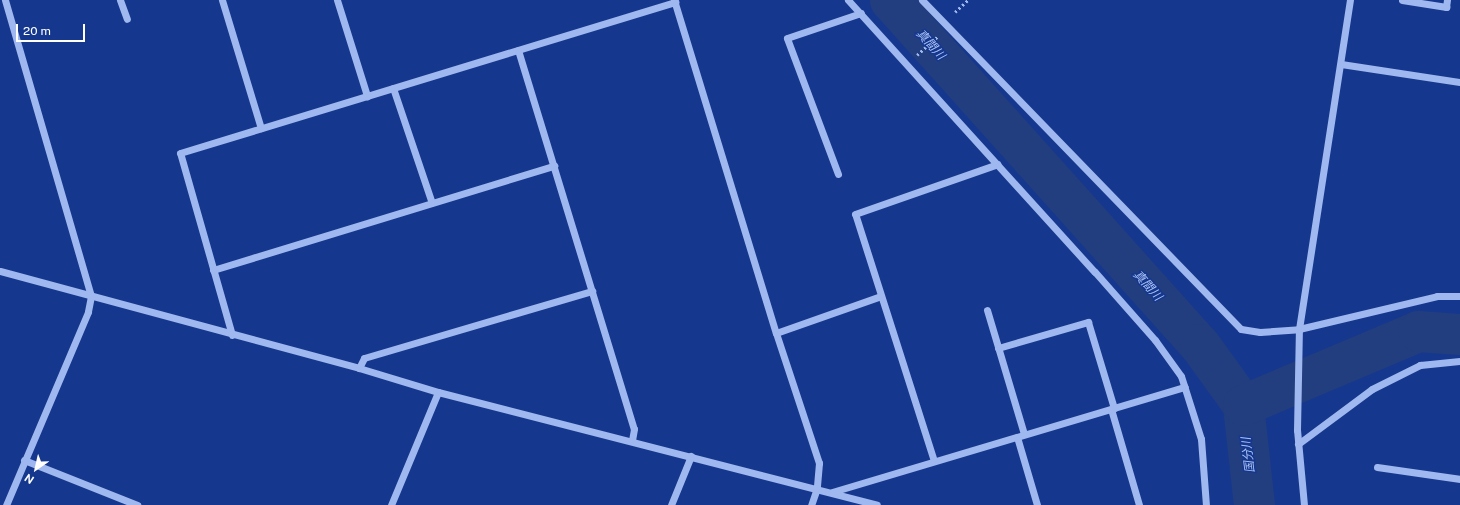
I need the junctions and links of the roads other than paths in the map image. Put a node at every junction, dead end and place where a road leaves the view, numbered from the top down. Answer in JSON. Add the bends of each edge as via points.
{"nodes":[{"id":1,"x":5,"y":0,"type":"edge"},
{"id":2,"x":120,"y":0,"type":"edge"},
{"id":3,"x":222,"y":0,"type":"edge"},
{"id":4,"x":337,"y":0,"type":"edge"},
{"id":5,"x":848,"y":0,"type":"edge"},
{"id":6,"x":922,"y":0,"type":"edge"},
{"id":7,"x":1350,"y":0,"type":"edge"},
{"id":8,"x":1402,"y":0,"type":"edge"},
{"id":9,"x":1448,"y":0,"type":"edge"},
{"id":10,"x":674,"y":1,"type":"edge"},
{"id":11,"x":860,"y":13,"type":"junction"},
{"id":12,"x":126,"y":19,"type":"dead end"},
{"id":13,"x":518,"y":50,"type":"junction"},
{"id":14,"x":1341,"y":64,"type":"junction"},
{"id":15,"x":1460,"y":82,"type":"edge"},
{"id":16,"x":394,"y":88,"type":"junction"},
{"id":17,"x":367,"y":96,"type":"junction"},
{"id":18,"x":261,"y":128,"type":"junction"},
{"id":19,"x":998,"y":164,"type":"junction"},
{"id":20,"x":554,"y":166,"type":"junction"},
{"id":21,"x":838,"y":174,"type":"dead end"},
{"id":22,"x":432,"y":203,"type":"junction"},
{"id":23,"x":213,"y":270,"type":"junction"},
{"id":24,"x":0,"y":271,"type":"edge"},
{"id":25,"x":592,"y":291,"type":"junction"},
{"id":26,"x":91,"y":296,"type":"junction"},
{"id":27,"x":881,"y":296,"type":"junction"},
{"id":28,"x":1460,"y":296,"type":"edge"},
{"id":29,"x":987,"y":310,"type":"dead end"},
{"id":30,"x":1300,"y":329,"type":"junction"},
{"id":31,"x":776,"y":334,"type":"junction"},
{"id":32,"x":232,"y":335,"type":"junction"},
{"id":33,"x":998,"y":348,"type":"junction"},
{"id":34,"x":1460,"y":361,"type":"edge"},
{"id":35,"x":359,"y":368,"type":"junction"},
{"id":36,"x":1184,"y":387,"type":"junction"},
{"id":37,"x":438,"y":392,"type":"junction"},
{"id":38,"x":1112,"y":408,"type":"junction"},
{"id":39,"x":1021,"y":436,"type":"junction"},
{"id":40,"x":632,"y":440,"type":"junction"},
{"id":41,"x":1298,"y":444,"type":"junction"},
{"id":42,"x":691,"y":456,"type":"junction"},
{"id":43,"x":24,"y":460,"type":"junction"},
{"id":44,"x":934,"y":461,"type":"junction"},
{"id":45,"x":1377,"y":467,"type":"dead end"},
{"id":46,"x":1460,"y":479,"type":"edge"},
{"id":47,"x":817,"y":488,"type":"junction"},
{"id":48,"x":832,"y":492,"type":"junction"},
{"id":49,"x":6,"y":505,"type":"edge"},
{"id":50,"x":137,"y":505,"type":"edge"},
{"id":51,"x":391,"y":505,"type":"edge"},
{"id":52,"x":671,"y":505,"type":"edge"},
{"id":53,"x":811,"y":505,"type":"edge"},
{"id":54,"x":877,"y":505,"type":"edge"},
{"id":55,"x":1037,"y":505,"type":"edge"},
{"id":56,"x":1139,"y":505,"type":"edge"},
{"id":57,"x":1206,"y":505,"type":"edge"},
{"id":58,"x":1304,"y":505,"type":"edge"}],
"edges":[{"from":1,"to":26,"type":"street"},
{"from":2,"to":12,"type":"street"},
{"from":3,"to":18,"type":"street"},
{"from":4,"to":17,"type":"street"},
{"from":5,"to":11,"type":"street"},
{"from":6,"to":30,"type":"street","via":[[1241,329],[1260,332]]},
{"from":7,"to":14,"type":"street"},
{"from":8,"to":9,"type":"street","via":[[1446,7]]},
{"from":10,"to":13,"type":"street"},
{"from":10,"to":31,"type":"street"},
{"from":11,"to":19,"type":"street"},
{"from":11,"to":21,"type":"street","via":[[787,38]]},
{"from":13,"to":16,"type":"street"},
{"from":13,"to":20,"type":"street"},
{"from":14,"to":15,"type":"street"},
{"from":14,"to":30,"type":"street"},
{"from":16,"to":17,"type":"street"},
{"from":16,"to":22,"type":"street"},
{"from":17,"to":18,"type":"street"},
{"from":18,"to":23,"type":"street","via":[[180,153]]},
{"from":19,"to":27,"type":"street","via":[[855,214]]},
{"from":19,"to":36,"type":"street","via":[[1155,340],[1181,376]]},
{"from":20,"to":22,"type":"street"},
{"from":20,"to":25,"type":"street"},
{"from":22,"to":23,"type":"street"},
{"from":23,"to":32,"type":"street"},
{"from":24,"to":26,"type":"street"},
{"from":25,"to":35,"type":"street","via":[[364,358]]},
{"from":25,"to":40,"type":"street","via":[[634,429]]},
{"from":26,"to":32,"type":"street"},
{"from":26,"to":43,"type":"street","via":[[88,312]]},
{"from":27,"to":31,"type":"street"},
{"from":27,"to":44,"type":"street"},
{"from":28,"to":30,"type":"street","via":[[1422,299]]},
{"from":29,"to":33,"type":"street"},
{"from":30,"to":41,"type":"street"},
{"from":31,"to":47,"type":"street","via":[[819,463]]},
{"from":32,"to":35,"type":"street"},
{"from":33,"to":38,"type":"street","via":[[1088,322]]},
{"from":33,"to":39,"type":"street"},
{"from":34,"to":41,"type":"street","via":[[1420,365],[1372,389]]},
{"from":35,"to":37,"type":"street"},
{"from":36,"to":38,"type":"street"},
{"from":36,"to":57,"type":"street","via":[[1201,439]]},
{"from":37,"to":40,"type":"street"},
{"from":37,"to":51,"type":"street"},
{"from":38,"to":39,"type":"street"},
{"from":38,"to":56,"type":"street"},
{"from":39,"to":44,"type":"street"},
{"from":39,"to":55,"type":"street"},
{"from":40,"to":42,"type":"street"},
{"from":41,"to":58,"type":"street"},
{"from":42,"to":47,"type":"street"},
{"from":42,"to":52,"type":"street"},
{"from":43,"to":49,"type":"street"},
{"from":43,"to":50,"type":"street"},
{"from":44,"to":48,"type":"street"},
{"from":45,"to":46,"type":"street"},
{"from":47,"to":48,"type":"street"},
{"from":47,"to":53,"type":"street"},
{"from":48,"to":54,"type":"street"}]}
